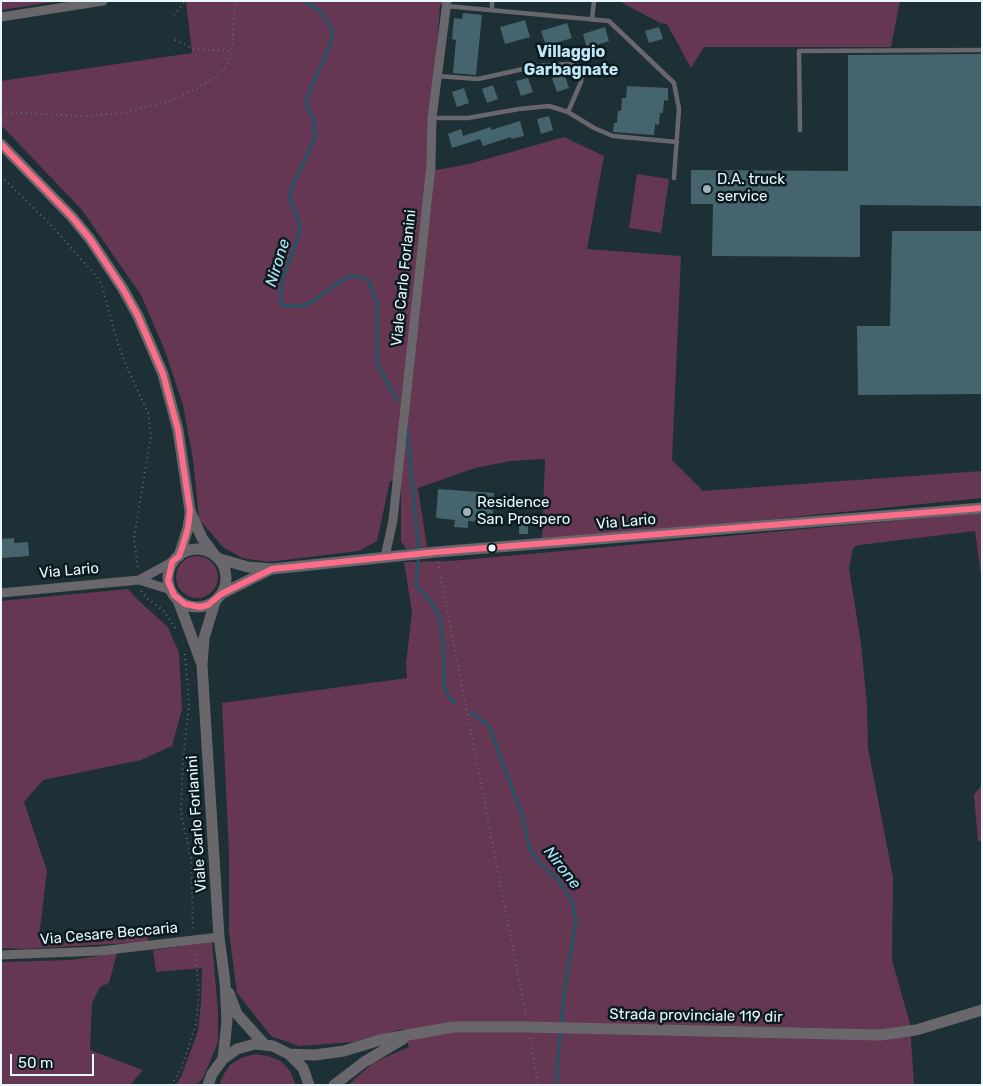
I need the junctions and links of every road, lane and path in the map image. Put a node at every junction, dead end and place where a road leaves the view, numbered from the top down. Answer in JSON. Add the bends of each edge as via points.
{"nodes":[{"id":1,"x":103,"y":1,"type":"edge"},
{"id":2,"x":185,"y":1,"type":"edge"},
{"id":3,"x":235,"y":1,"type":"edge"},
{"id":4,"x":492,"y":1,"type":"edge"},
{"id":5,"x":594,"y":1,"type":"edge"},
{"id":6,"x":446,"y":4,"type":"edge"},
{"id":7,"x":492,"y":10,"type":"junction"},
{"id":8,"x":174,"y":15,"type":"dead end"},
{"id":9,"x":1,"y":17,"type":"edge"},
{"id":10,"x":592,"y":19,"type":"junction"},
{"id":11,"x":175,"y":40,"type":"dead end"},
{"id":12,"x":982,"y":50,"type":"edge"},
{"id":13,"x":232,"y":51,"type":"junction"},
{"id":14,"x":437,"y":76,"type":"junction"},
{"id":15,"x":1,"y":112,"type":"edge"},
{"id":16,"x":568,"y":112,"type":"junction"},
{"id":17,"x":432,"y":118,"type":"junction"},
{"id":18,"x":800,"y":130,"type":"dead end"},
{"id":19,"x":677,"y":142,"type":"junction"},
{"id":20,"x":1,"y":144,"type":"edge"},
{"id":21,"x":1,"y":176,"type":"edge"},
{"id":22,"x":674,"y":178,"type":"dead end"},
{"id":23,"x":982,"y":508,"type":"edge"},
{"id":24,"x":190,"y":511,"type":"junction"},
{"id":25,"x":432,"y":553,"type":"junction"},
{"id":26,"x":217,"y":557,"type":"junction"},
{"id":27,"x":385,"y":557,"type":"junction"},
{"id":28,"x":176,"y":559,"type":"junction"},
{"id":29,"x":272,"y":569,"type":"junction"},
{"id":30,"x":139,"y":580,"type":"junction"},
{"id":31,"x":171,"y":590,"type":"junction"},
{"id":32,"x":1,"y":593,"type":"edge"},
{"id":33,"x":218,"y":598,"type":"junction"},
{"id":34,"x":178,"y":600,"type":"junction"},
{"id":35,"x":178,"y":633,"type":"dead end"},
{"id":36,"x":185,"y":653,"type":"dead end"},
{"id":37,"x":202,"y":665,"type":"junction"},
{"id":38,"x":219,"y":937,"type":"junction"},
{"id":39,"x":194,"y":940,"type":"junction"},
{"id":40,"x":1,"y":955,"type":"edge"},
{"id":41,"x":225,"y":982,"type":"junction"},
{"id":42,"x":982,"y":1010,"type":"edge"},
{"id":43,"x":528,"y":1027,"type":"junction"},
{"id":44,"x":407,"y":1036,"type":"junction"},
{"id":45,"x":264,"y":1044,"type":"junction"},
{"id":46,"x":289,"y":1054,"type":"junction"},
{"id":47,"x":223,"y":1059,"type":"junction"},
{"id":48,"x":208,"y":1084,"type":"edge"},
{"id":49,"x":171,"y":1085,"type":"edge"},
{"id":50,"x":309,"y":1085,"type":"edge"},
{"id":51,"x":334,"y":1085,"type":"edge"},
{"id":52,"x":538,"y":1085,"type":"edge"}],
"edges":[{"from":1,"to":9,"type":"street"},
{"from":2,"to":8,"type":"path"},
{"from":3,"to":13,"type":"path"},
{"from":4,"to":7,"type":"lane"},
{"from":5,"to":10,"type":"lane"},
{"from":6,"to":7,"type":"lane"},
{"from":6,"to":14,"type":"street","name":"Viale Carlo Forlanini"},
{"from":7,"to":10,"type":"lane"},
{"from":10,"to":19,"type":"lane","via":[[608,21],[674,82],[679,109]]},
{"from":11,"to":13,"type":"path","via":[[194,49]]},
{"from":12,"to":18,"type":"lane","via":[[798,50]]},
{"from":13,"to":15,"type":"path","via":[[229,61],[212,79],[169,101],[146,108],[81,116]]},
{"from":14,"to":16,"type":"lane","via":[[478,79],[537,66],[577,65],[582,72],[581,82]]},
{"from":14,"to":17,"type":"street","name":"Viale Carlo Forlanini"},
{"from":16,"to":17,"type":"lane","via":[[545,106],[468,118]]},
{"from":16,"to":19,"type":"lane","via":[[613,136]]},
{"from":17,"to":27,"type":"street","name":"Viale Carlo Forlanini","via":[[431,165],[393,520]]},
{"from":19,"to":22,"type":"lane"},
{"from":20,"to":24,"type":"street","via":[[90,239],[138,316],[163,374],[178,430]]},
{"from":21,"to":30,"type":"path","via":[[98,278],[126,365],[148,413],[151,436],[134,538]]},
{"from":23,"to":25,"type":"street","name":"Via Lario"},
{"from":24,"to":26,"type":"street","via":[[199,532]]},
{"from":24,"to":28,"type":"street","via":[[188,528]]},
{"from":25,"to":27,"type":"street","name":"Via Lario"},
{"from":25,"to":43,"type":"path"},
{"from":26,"to":28,"type":"street","via":[[196,549]]},
{"from":26,"to":29,"type":"street","name":"Via Lario","via":[[248,568]]},
{"from":26,"to":33,"type":"street","via":[[226,573],[225,588]]},
{"from":27,"to":29,"type":"street","name":"Via Lario"},
{"from":28,"to":30,"type":"street","name":"Via Lario"},
{"from":28,"to":31,"type":"street","via":[[169,571]]},
{"from":29,"to":33,"type":"street","name":"Via Lario"},
{"from":30,"to":31,"type":"street","name":"Via Lario"},
{"from":30,"to":32,"type":"street","name":"Via Lario"},
{"from":30,"to":35,"type":"path","via":[[144,596],[164,611]]},
{"from":31,"to":34,"type":"street"},
{"from":33,"to":34,"type":"street","via":[[200,607]]},
{"from":33,"to":37,"type":"street","name":"Viale Carlo Forlanini","via":[[204,638]]},
{"from":34,"to":37,"type":"street","name":"Viale Carlo Forlanini"},
{"from":36,"to":39,"type":"path","via":[[189,703],[182,819],[191,857]]},
{"from":37,"to":38,"type":"street","name":"Viale Carlo Forlanini"},
{"from":38,"to":39,"type":"street","name":"Via Cesare Beccaria"},
{"from":38,"to":41,"type":"street","name":"Viale Carlo Forlanini"},
{"from":39,"to":40,"type":"street","name":"Via Cesare Beccaria","via":[[100,951]]},
{"from":39,"to":49,"type":"path","via":[[199,992],[196,1025],[181,1069]]},
{"from":41,"to":45,"type":"street","name":"Viale Carlo Forlanini","via":[[237,1014]]},
{"from":41,"to":47,"type":"street","name":"Viale Carlo Forlanini","via":[[228,1021]]},
{"from":42,"to":43,"type":"street","name":"Strada provinciale 119 dir","via":[[916,1030],[880,1034]]},
{"from":43,"to":44,"type":"street","name":"Strada provinciale 119 dir","via":[[453,1027]]},
{"from":43,"to":52,"type":"path"},
{"from":44,"to":46,"type":"street","name":"Strada provinciale 119 dir","via":[[380,1040],[344,1052]]},
{"from":44,"to":51,"type":"street","name":"Strada provinciale 119 dir"},
{"from":45,"to":46,"type":"street"},
{"from":45,"to":47,"type":"street","via":[[237,1049]]},
{"from":46,"to":50,"type":"street","via":[[303,1068]]},
{"from":47,"to":48,"type":"street"}]}
